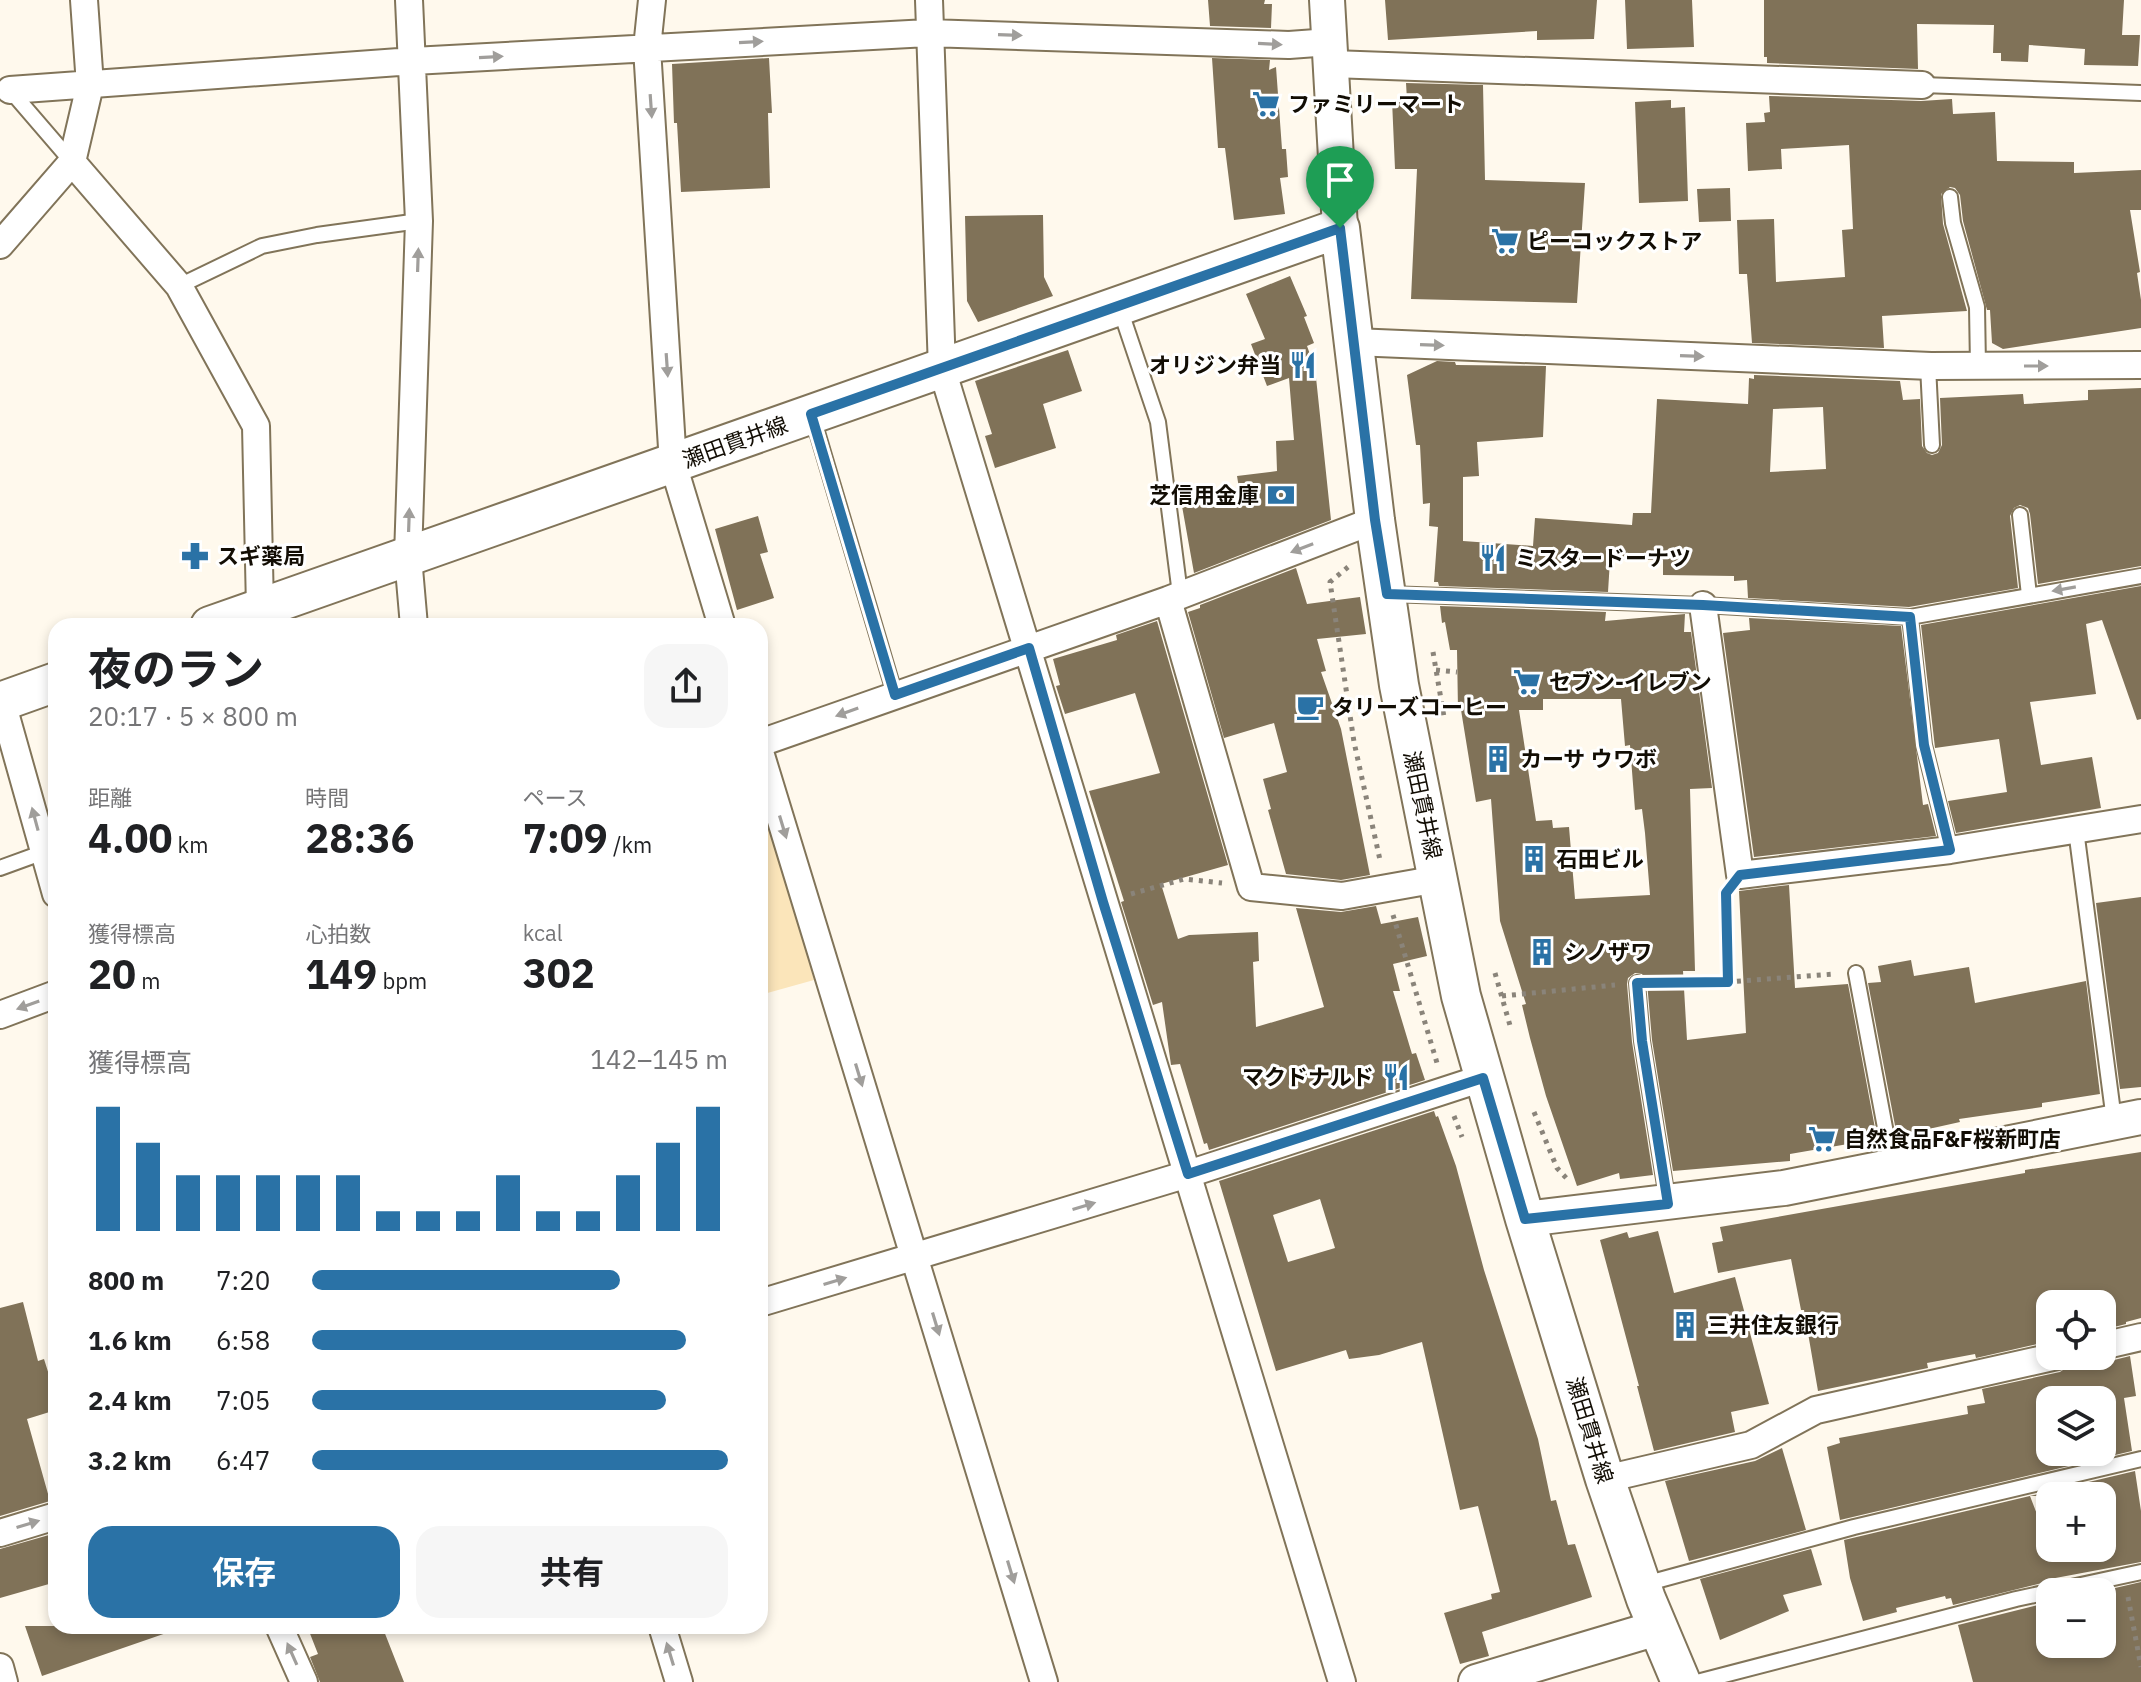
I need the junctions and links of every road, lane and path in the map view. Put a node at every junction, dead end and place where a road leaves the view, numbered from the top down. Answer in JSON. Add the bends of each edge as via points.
{"nodes":[{"id":1,"x":84,"y":0,"type":"edge"},
{"id":2,"x":409,"y":0,"type":"edge"},
{"id":3,"x":652,"y":0,"type":"edge"},
{"id":4,"x":929,"y":0,"type":"edge"},
{"id":5,"x":1327,"y":0,"type":"edge"},
{"id":6,"x":928,"y":33,"type":"junction"},
{"id":7,"x":647,"y":48,"type":"junction"},
{"id":8,"x":1331,"y":53,"type":"junction"},
{"id":9,"x":413,"y":61,"type":"junction"},
{"id":10,"x":90,"y":85,"type":"junction"},
{"id":11,"x":1922,"y":85,"type":"joint"},
{"id":12,"x":5,"y":86,"type":"edge"},
{"id":13,"x":2141,"y":93,"type":"edge"},
{"id":14,"x":72,"y":162,"type":"junction"},
{"id":15,"x":1950,"y":197,"type":"dead end"},
{"id":16,"x":419,"y":221,"type":"junction"},
{"id":17,"x":1340,"y":228,"type":"junction"},
{"id":18,"x":0,"y":245,"type":"edge"},
{"id":19,"x":179,"y":286,"type":"junction"},
{"id":20,"x":1119,"y":306,"type":"junction"},
{"id":21,"x":1354,"y":342,"type":"junction"},
{"id":22,"x":2141,"y":365,"type":"edge"},
{"id":23,"x":1928,"y":366,"type":"junction"},
{"id":24,"x":1978,"y":366,"type":"junction"},
{"id":25,"x":942,"y":369,"type":"junction"},
{"id":26,"x":811,"y":414,"type":"junction"},
{"id":27,"x":1932,"y":445,"type":"dead end"},
{"id":28,"x":673,"y":464,"type":"junction"},
{"id":29,"x":2020,"y":515,"type":"dead end"},
{"id":30,"x":1375,"y":520,"type":"junction"},
{"id":31,"x":408,"y":557,"type":"junction"},
{"id":32,"x":1352,"y":576,"type":"dead end"},
{"id":33,"x":2141,"y":576,"type":"edge"},
{"id":34,"x":1387,"y":594,"type":"junction"},
{"id":35,"x":2029,"y":595,"type":"junction"},
{"id":36,"x":1174,"y":597,"type":"junction"},
{"id":37,"x":1703,"y":605,"type":"junction"},
{"id":38,"x":260,"y":608,"type":"junction"},
{"id":39,"x":1910,"y":617,"type":"junction"},
{"id":40,"x":232,"y":618,"type":"edge"},
{"id":41,"x":413,"y":618,"type":"edge"},
{"id":42,"x":720,"y":618,"type":"edge"},
{"id":43,"x":1431,"y":640,"type":"dead end"},
{"id":44,"x":1029,"y":648,"type":"junction"},
{"id":45,"x":1436,"y":670,"type":"junction"},
{"id":46,"x":1457,"y":672,"type":"dead end"},
{"id":47,"x":48,"y":685,"type":"edge"},
{"id":48,"x":895,"y":695,"type":"junction"},
{"id":49,"x":1,"y":700,"type":"edge"},
{"id":50,"x":1447,"y":731,"type":"dead end"},
{"id":51,"x":768,"y":740,"type":"edge"},
{"id":52,"x":768,"y":778,"type":"edge"},
{"id":53,"x":2141,"y":819,"type":"edge"},
{"id":54,"x":2076,"y":830,"type":"junction"},
{"id":55,"x":1950,"y":850,"type":"junction"},
{"id":56,"x":44,"y":852,"type":"junction"},
{"id":57,"x":1380,"y":861,"type":"dead end"},
{"id":58,"x":48,"y":866,"type":"edge"},
{"id":59,"x":0,"y":868,"type":"edge"},
{"id":60,"x":1740,"y":875,"type":"junction"},
{"id":61,"x":1438,"y":879,"type":"junction"},
{"id":62,"x":1251,"y":887,"type":"junction"},
{"id":63,"x":1103,"y":902,"type":"junction"},
{"id":64,"x":1391,"y":909,"type":"dead end"},
{"id":65,"x":1494,"y":969,"type":"dead end"},
{"id":66,"x":1856,"y":973,"type":"joint"},
{"id":67,"x":1728,"y":982,"type":"junction"},
{"id":68,"x":1637,"y":983,"type":"junction"},
{"id":69,"x":1501,"y":996,"type":"junction"},
{"id":70,"x":48,"y":997,"type":"edge"},
{"id":71,"x":0,"y":1015,"type":"edge"},
{"id":72,"x":1513,"y":1038,"type":"dead end"},
{"id":73,"x":1438,"y":1064,"type":"dead end"},
{"id":74,"x":1483,"y":1078,"type":"junction"},
{"id":75,"x":1532,"y":1109,"type":"dead end"},
{"id":76,"x":2128,"y":1118,"type":"edge"},
{"id":77,"x":1892,"y":1166,"type":"junction"},
{"id":78,"x":1188,"y":1174,"type":"junction"},
{"id":79,"x":1578,"y":1191,"type":"dead end"},
{"id":80,"x":1668,"y":1204,"type":"junction"},
{"id":81,"x":1525,"y":1219,"type":"junction"},
{"id":82,"x":915,"y":1257,"type":"junction"},
{"id":83,"x":768,"y":1301,"type":"edge"},
{"id":84,"x":2141,"y":1337,"type":"edge"},
{"id":85,"x":2116,"y":1343,"type":"edge"},
{"id":86,"x":2036,"y":1361,"type":"edge"},
{"id":87,"x":2141,"y":1459,"type":"edge"},
{"id":88,"x":1605,"y":1479,"type":"junction"},
{"id":89,"x":48,"y":1518,"type":"edge"},
{"id":90,"x":0,"y":1533,"type":"edge"},
{"id":91,"x":2141,"y":1572,"type":"edge"},
{"id":92,"x":2124,"y":1575,"type":"junction"},
{"id":93,"x":1641,"y":1585,"type":"junction"},
{"id":94,"x":1657,"y":1628,"type":"junction"},
{"id":95,"x":283,"y":1634,"type":"edge"},
{"id":96,"x":664,"y":1634,"type":"edge"},
{"id":97,"x":0,"y":1667,"type":"edge"},
{"id":98,"x":2141,"y":1667,"type":"edge"},
{"id":99,"x":4,"y":1682,"type":"edge"},
{"id":100,"x":304,"y":1682,"type":"edge"},
{"id":101,"x":679,"y":1682,"type":"edge"},
{"id":102,"x":1044,"y":1682,"type":"edge"},
{"id":103,"x":1342,"y":1682,"type":"edge"},
{"id":104,"x":1476,"y":1682,"type":"edge"},
{"id":105,"x":1681,"y":1682,"type":"edge"},
{"id":106,"x":1697,"y":1682,"type":"edge"}],
"edges":[{"from":1,"to":10,"type":"street"},
{"from":2,"to":9,"type":"street"},
{"from":3,"to":7,"type":"street"},
{"from":4,"to":6,"type":"street"},
{"from":5,"to":8,"type":"street"},
{"from":7,"to":6,"type":"street","one_way":true},
{"from":6,"to":8,"type":"street","one_way":true,"via":[[1289,45]]},
{"from":6,"to":25,"type":"street"},
{"from":9,"to":7,"type":"street","one_way":true},
{"from":7,"to":28,"type":"street","one_way":true},
{"from":8,"to":11,"type":"street"},
{"from":8,"to":17,"type":"street"},
{"from":9,"to":10,"type":"street"},
{"from":9,"to":16,"type":"street"},
{"from":10,"to":12,"type":"street"},
{"from":10,"to":14,"type":"street"},
{"from":11,"to":13,"type":"lane"},
{"from":12,"to":14,"type":"lane"},
{"from":14,"to":18,"type":"street"},
{"from":14,"to":19,"type":"street"},
{"from":15,"to":24,"type":"lane","via":[[1977,307]]},
{"from":16,"to":19,"type":"lane","via":[[262,246]]},
{"from":31,"to":16,"type":"street","one_way":true},
{"from":17,"to":20,"type":"main road","name":"瀬田貫井線"},
{"from":17,"to":21,"type":"main road","name":"瀬田貫井線"},
{"from":19,"to":38,"type":"street","via":[[256,426]]},
{"from":20,"to":25,"type":"main road","name":"瀬田貫井線"},
{"from":20,"to":36,"type":"lane","via":[[1158,422]]},
{"from":21,"to":23,"type":"street","one_way":true},
{"from":21,"to":30,"type":"main road","name":"瀬田貫井線"},
{"from":24,"to":22,"type":"street","one_way":true},
{"from":23,"to":24,"type":"street"},
{"from":23,"to":27,"type":"lane"},
{"from":25,"to":26,"type":"main road","name":"瀬田貫井線"},
{"from":25,"to":44,"type":"street"},
{"from":26,"to":28,"type":"main road","name":"瀬田貫井線"},
{"from":26,"to":48,"type":"lane"},
{"from":28,"to":31,"type":"main road","name":"瀬田貫井線"},
{"from":28,"to":42,"type":"street"},
{"from":29,"to":35,"type":"lane"},
{"from":30,"to":34,"type":"main road","name":"瀬田貫井線"},
{"from":30,"to":36,"type":"street","one_way":true},
{"from":31,"to":38,"type":"main road","name":"瀬田貫井線"},
{"from":31,"to":41,"type":"street"},
{"from":32,"to":57,"type":"path","via":[[1351,565],[1330,582],[1354,742]]},
{"from":33,"to":35,"type":"lane","one_way":true},
{"from":34,"to":37,"type":"lane"},
{"from":34,"to":61,"type":"main road","name":"瀬田貫井線","via":[[1399,685]]},
{"from":35,"to":39,"type":"lane"},
{"from":36,"to":44,"type":"street"},
{"from":36,"to":62,"type":"street"},
{"from":37,"to":39,"type":"lane"},
{"from":37,"to":60,"type":"street"},
{"from":38,"to":40,"type":"main road","name":"瀬田貫井線"},
{"from":39,"to":55,"type":"lane","via":[[1924,745]]},
{"from":43,"to":45,"type":"path"},
{"from":44,"to":48,"type":"street"},
{"from":44,"to":63,"type":"street"},
{"from":45,"to":46,"type":"path"},
{"from":45,"to":50,"type":"path"},
{"from":47,"to":49,"type":"main road"},
{"from":48,"to":51,"type":"street","one_way":true},
{"from":56,"to":49,"type":"street","one_way":true},
{"from":52,"to":82,"type":"street","one_way":true},
{"from":53,"to":54,"type":"street"},
{"from":54,"to":55,"type":"street"},
{"from":54,"to":76,"type":"lane"},
{"from":55,"to":60,"type":"street"},
{"from":56,"to":58,"type":"street"},
{"from":56,"to":59,"type":"lane"},
{"from":60,"to":67,"type":"path","via":[[1726,893]]},
{"from":61,"to":62,"type":"street","via":[[1342,896]]},
{"from":61,"to":74,"type":"main road","name":"瀬田貫井線"},
{"from":62,"to":63,"type":"path","via":[[1184,879]]},
{"from":63,"to":78,"type":"street"},
{"from":64,"to":73,"type":"path"},
{"from":65,"to":69,"type":"path"},
{"from":66,"to":67,"type":"path"},
{"from":66,"to":77,"type":"lane"},
{"from":67,"to":68,"type":"path"},
{"from":68,"to":69,"type":"path"},
{"from":68,"to":80,"type":"lane"},
{"from":69,"to":72,"type":"path"},
{"from":70,"to":71,"type":"street","one_way":true},
{"from":74,"to":78,"type":"street"},
{"from":74,"to":81,"type":"main road","name":"瀬田貫井線"},
{"from":75,"to":79,"type":"path","via":[[1557,1168]]},
{"from":76,"to":77,"type":"street"},
{"from":77,"to":80,"type":"street"},
{"from":82,"to":78,"type":"street","one_way":true},
{"from":78,"to":103,"type":"street"},
{"from":80,"to":81,"type":"street"},
{"from":81,"to":88,"type":"main road","name":"瀬田貫井線"},
{"from":83,"to":82,"type":"street","one_way":true},
{"from":82,"to":102,"type":"street","one_way":true},
{"from":84,"to":85,"type":"street"},
{"from":86,"to":88,"type":"street","via":[[1816,1410],[1751,1445]]},
{"from":87,"to":93,"type":"lane","via":[[1854,1527]]},
{"from":88,"to":93,"type":"main road","name":"瀬田貫井線"},
{"from":90,"to":89,"type":"street","one_way":true},
{"from":91,"to":92,"type":"lane"},
{"from":92,"to":98,"type":"path"},
{"from":92,"to":106,"type":"lane"},
{"from":93,"to":94,"type":"main road","name":"瀬田貫井線"},
{"from":94,"to":104,"type":"street"},
{"from":94,"to":105,"type":"main road","name":"瀬田貫井線"},
{"from":100,"to":95,"type":"street","one_way":true},
{"from":101,"to":96,"type":"street","one_way":true},
{"from":97,"to":99,"type":"street"}]}
